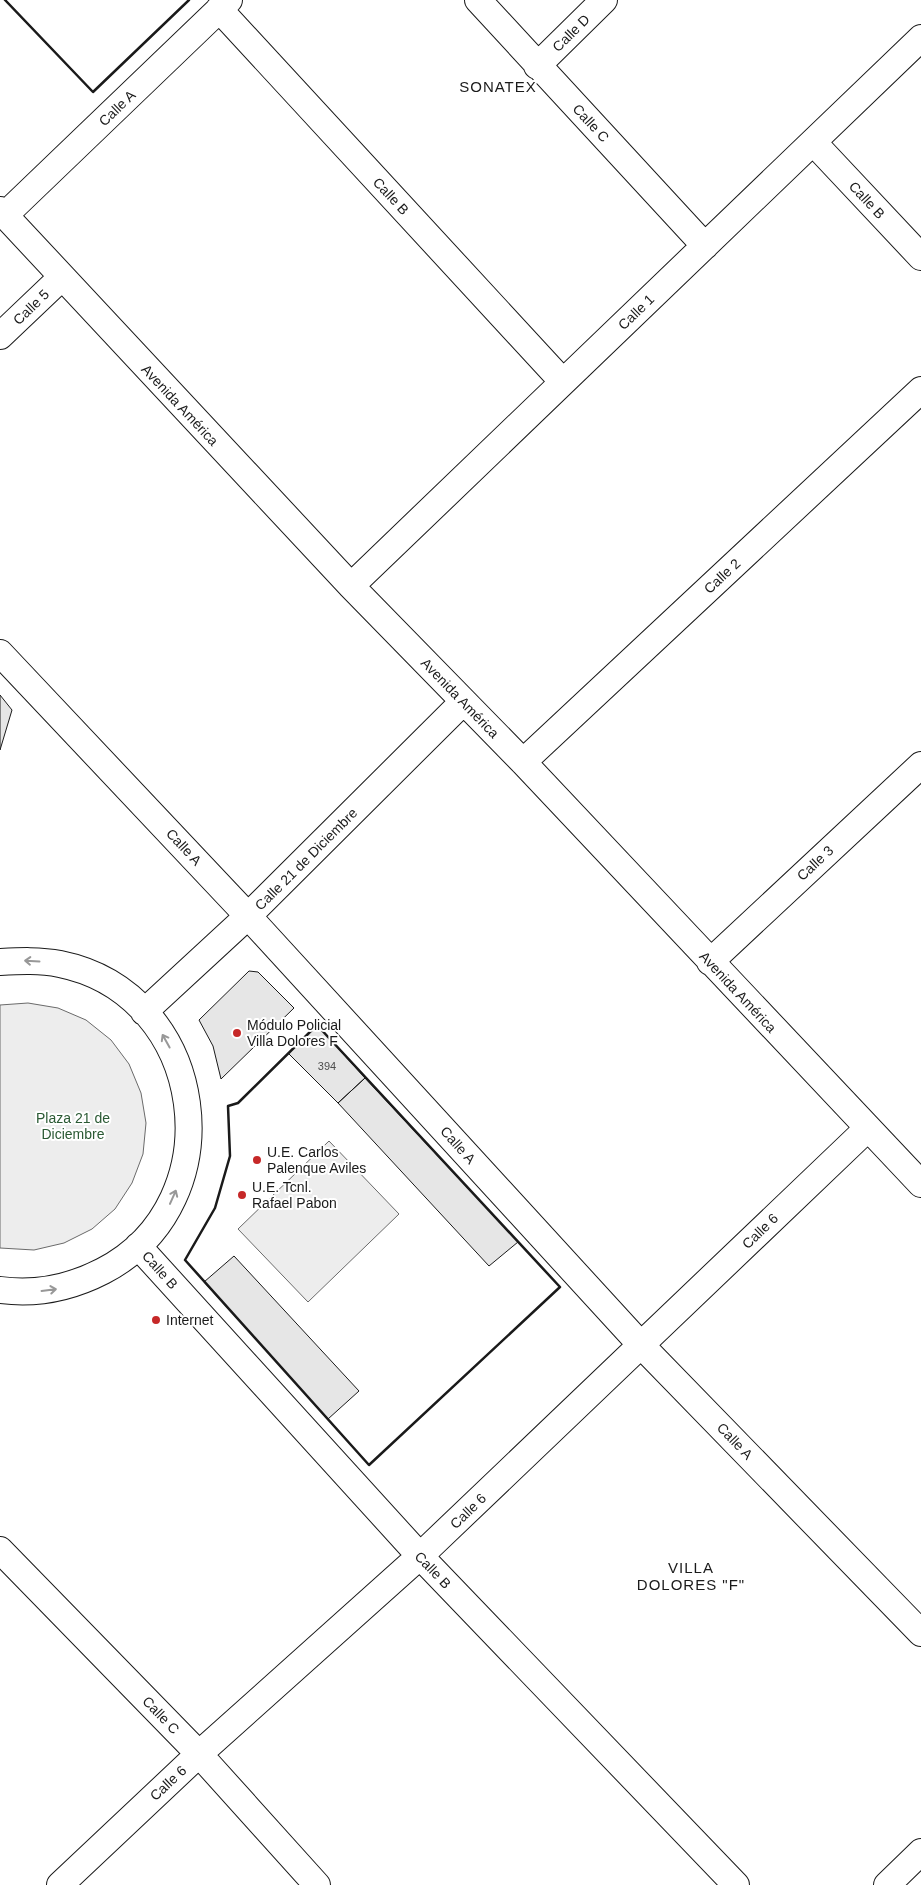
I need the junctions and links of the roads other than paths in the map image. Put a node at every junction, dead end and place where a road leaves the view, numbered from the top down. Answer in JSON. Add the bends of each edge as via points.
{"nodes":[{"id":1,"x":478,"y":0,"type":"edge"},
{"id":2,"x":604,"y":0,"type":"edge"},
{"id":3,"x":224,"y":5,"type":"edge"},
{"id":4,"x":921,"y":38,"type":"edge"},
{"id":5,"x":537,"y":66,"type":"junction"},
{"id":6,"x":813,"y":142,"type":"junction"},
{"id":7,"x":2,"y":213,"type":"edge"},
{"id":8,"x":705,"y":246,"type":"junction"},
{"id":9,"x":921,"y":257,"type":"edge"},
{"id":10,"x":61,"y":278,"type":"junction"},
{"id":11,"x":0,"y":336,"type":"edge"},
{"id":12,"x":563,"y":382,"type":"junction"},
{"id":13,"x":921,"y":390,"type":"edge"},
{"id":14,"x":351,"y":586,"type":"junction"},
{"id":15,"x":0,"y":653,"type":"edge"},
{"id":16,"x":463,"y":702,"type":"junction"},
{"id":17,"x":522,"y":762,"type":"junction"},
{"id":18,"x":921,"y":765,"type":"edge"},
{"id":19,"x":248,"y":916,"type":"junction"},
{"id":20,"x":0,"y":962,"type":"edge"},
{"id":21,"x":710,"y":962,"type":"junction"},
{"id":22,"x":144,"y":1012,"type":"junction"},
{"id":23,"x":868,"y":1128,"type":"junction"},
{"id":24,"x":921,"y":1184,"type":"edge"},
{"id":25,"x":138,"y":1246,"type":"junction"},
{"id":26,"x":0,"y":1290,"type":"edge"},
{"id":27,"x":641,"y":1345,"type":"junction"},
{"id":28,"x":0,"y":1550,"type":"edge"},
{"id":29,"x":420,"y":1556,"type":"junction"},
{"id":30,"x":921,"y":1633,"type":"edge"},
{"id":31,"x":199,"y":1754,"type":"junction"},
{"id":32,"x":921,"y":1852,"type":"edge"},
{"id":33,"x":60,"y":1885,"type":"edge"},
{"id":34,"x":317,"y":1885,"type":"edge"},
{"id":35,"x":736,"y":1885,"type":"edge"},
{"id":36,"x":887,"y":1885,"type":"edge"}],
"edges":[{"from":1,"to":5,"type":"street","name":"Calle C"},
{"from":2,"to":5,"type":"street","name":"Calle D"},
{"from":3,"to":7,"type":"street","name":"Calle A"},
{"from":3,"to":12,"type":"street","name":"Calle B"},
{"from":4,"to":6,"type":"street","name":"Calle 1"},
{"from":5,"to":8,"type":"street","name":"Calle C"},
{"from":6,"to":8,"type":"street","name":"Calle 1"},
{"from":6,"to":9,"type":"street","name":"Calle B"},
{"from":7,"to":10,"type":"street","name":"Avenida América"},
{"from":8,"to":12,"type":"street","name":"Calle 1"},
{"from":10,"to":11,"type":"street","name":"Calle 5"},
{"from":10,"to":14,"type":"street","name":"Avenida América"},
{"from":12,"to":14,"type":"street","name":"Calle 1"},
{"from":13,"to":17,"type":"street","name":"Calle 2"},
{"from":14,"to":16,"type":"street","name":"Avenida América"},
{"from":15,"to":19,"type":"street","name":"Calle A"},
{"from":16,"to":17,"type":"street","name":"Avenida América"},
{"from":16,"to":19,"type":"street","name":"Calle 21 de Diciembre"},
{"from":17,"to":21,"type":"street","name":"Avenida América"},
{"from":18,"to":21,"type":"street","name":"Calle 3"},
{"from":19,"to":22,"type":"street","name":"Calle 21 de Diciembre"},
{"from":19,"to":27,"type":"street","name":"Calle A"},
{"from":22,"to":20,"type":"street","one_way":true,"via":[[120,990],[61,964],[29,960]]},
{"from":21,"to":23,"type":"street","name":"Avenida América"},
{"from":25,"to":22,"type":"street","one_way":true,"via":[[173,1200],[189,1145],[190,1116],[176,1060],[162,1034]]},
{"from":23,"to":24,"type":"street","name":"Avenida América"},
{"from":23,"to":27,"type":"street","name":"Calle 6"},
{"from":26,"to":25,"type":"street","one_way":true,"via":[[31,1292],[61,1288],[115,1265]]},
{"from":25,"to":29,"type":"street","name":"Calle B"},
{"from":27,"to":29,"type":"street","name":"Calle 6"},
{"from":27,"to":30,"type":"street","name":"Calle A"},
{"from":28,"to":31,"type":"street","name":"Calle C"},
{"from":29,"to":31,"type":"street","name":"Calle 6"},
{"from":29,"to":35,"type":"street","name":"Calle B"},
{"from":31,"to":33,"type":"street","name":"Calle 6"},
{"from":31,"to":34,"type":"street","name":"Calle C"},
{"from":32,"to":36,"type":"street"}]}
